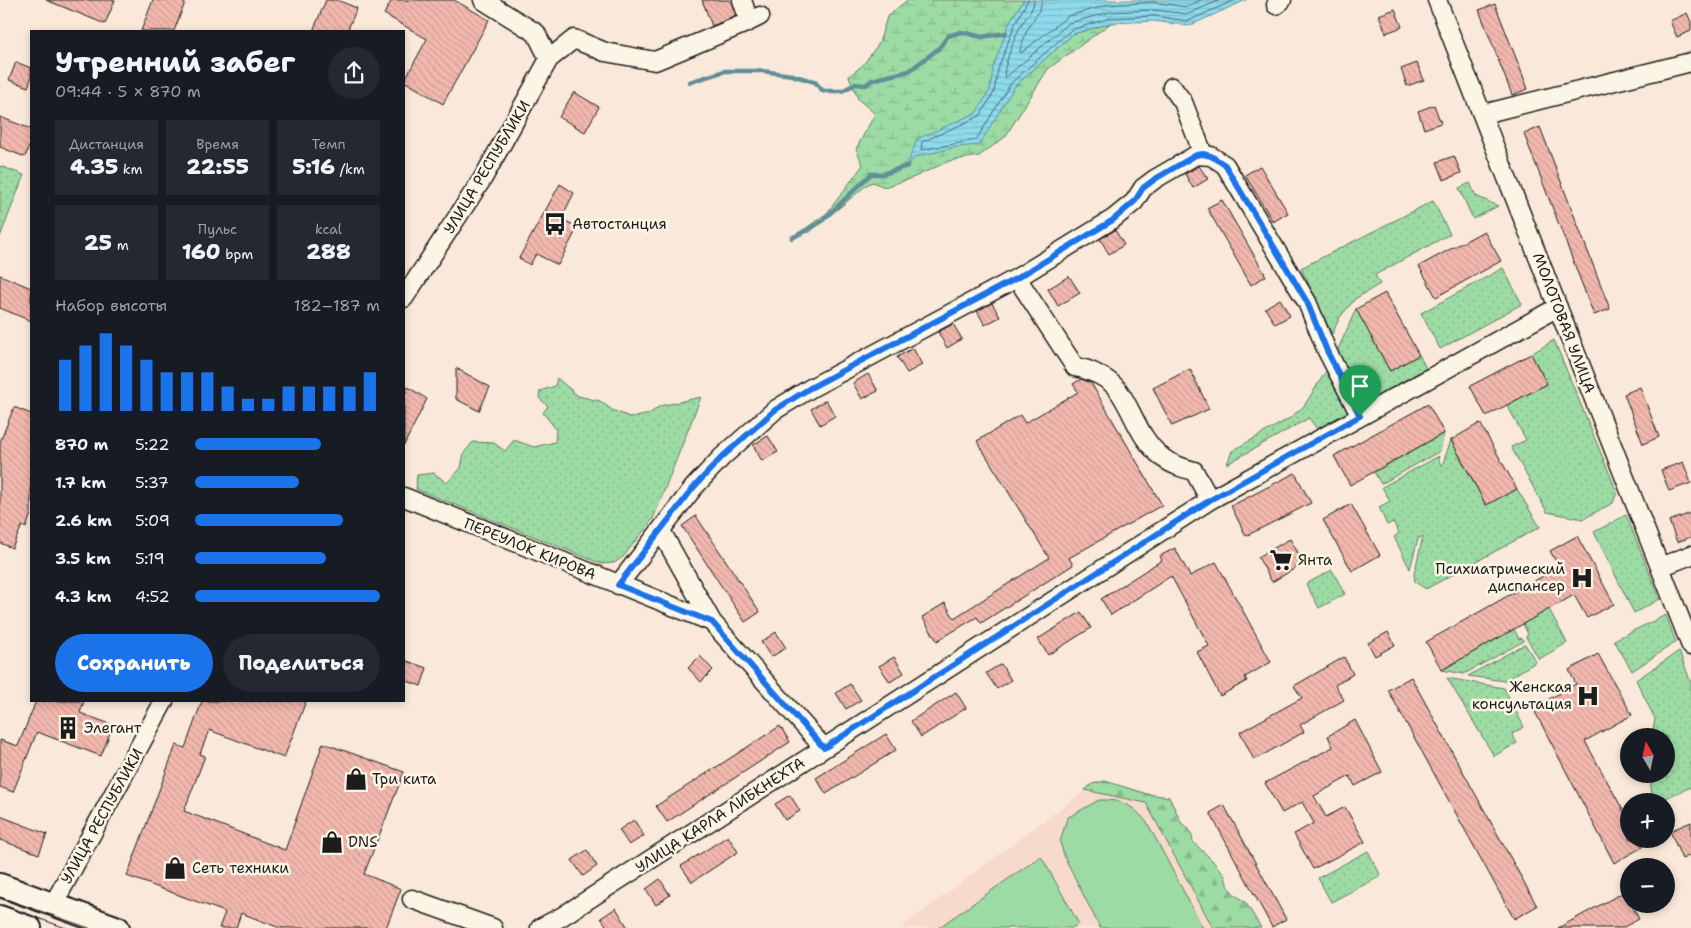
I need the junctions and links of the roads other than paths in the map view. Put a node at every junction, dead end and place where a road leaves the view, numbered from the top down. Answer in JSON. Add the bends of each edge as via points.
{"nodes":[{"id":1,"x":483,"y":0,"type":"edge"},
{"id":2,"x":742,"y":0,"type":"edge"},
{"id":3,"x":1436,"y":0,"type":"edge"},
{"id":4,"x":550,"y":59,"type":"junction"},
{"id":5,"x":1691,"y":62,"type":"edge"},
{"id":6,"x":1172,"y":87,"type":"dead end"},
{"id":7,"x":1483,"y":114,"type":"junction"},
{"id":8,"x":1203,"y":154,"type":"junction"},
{"id":9,"x":1017,"y":278,"type":"junction"},
{"id":10,"x":405,"y":296,"type":"edge"},
{"id":11,"x":1558,"y":307,"type":"junction"},
{"id":12,"x":1360,"y":416,"type":"junction"},
{"id":13,"x":405,"y":497,"type":"edge"},
{"id":14,"x":1210,"y":500,"type":"junction"},
{"id":15,"x":661,"y":531,"type":"junction"},
{"id":16,"x":1691,"y":555,"type":"edge"},
{"id":17,"x":1660,"y":567,"type":"junction"},
{"id":18,"x":618,"y":585,"type":"junction"},
{"id":19,"x":712,"y":622,"type":"junction"},
{"id":20,"x":1691,"y":646,"type":"edge"},
{"id":21,"x":163,"y":702,"type":"edge"},
{"id":22,"x":824,"y":748,"type":"junction"},
{"id":23,"x":0,"y":885,"type":"edge"},
{"id":24,"x":412,"y":899,"type":"dead end"},
{"id":25,"x":53,"y":905,"type":"junction"},
{"id":26,"x":0,"y":917,"type":"edge"},
{"id":27,"x":561,"y":923,"type":"edge"},
{"id":28,"x":30,"y":928,"type":"edge"},
{"id":29,"x":43,"y":928,"type":"edge"},
{"id":30,"x":118,"y":928,"type":"edge"},
{"id":31,"x":493,"y":928,"type":"edge"},
{"id":32,"x":540,"y":928,"type":"edge"}],
"edges":[{"from":1,"to":4,"type":"street","via":[[536,33]]},
{"from":2,"to":4,"type":"street","via":[[747,15],[753,19],[655,61],[605,52],[574,39]]},
{"from":3,"to":7,"type":"street","name":"МОЛОТОВАЯ УЛИЦА"},
{"from":4,"to":10,"type":"street","name":"УЛИЦА РЕСПУБЛИКИ","via":[[483,178]]},
{"from":5,"to":7,"type":"street"},
{"from":6,"to":8,"type":"street","via":[[1183,102]]},
{"from":7,"to":11,"type":"street","name":"МОЛОТОВАЯ УЛИЦА"},
{"from":8,"to":9,"type":"street","via":[[1155,179],[1113,220]]},
{"from":8,"to":12,"type":"street","via":[[1219,160],[1230,173],[1307,302],[1327,351]]},
{"from":9,"to":14,"type":"street","via":[[1075,367],[1089,369],[1118,390],[1138,429],[1162,457],[1194,471]]},
{"from":9,"to":15,"type":"street","via":[[810,388],[775,410],[722,457],[694,487]]},
{"from":11,"to":12,"type":"street","name":"УЛИЦА КАРЛА ЛИБКНЕХТА"},
{"from":11,"to":17,"type":"street","name":"МОЛОТОВАЯ УЛИЦА"},
{"from":12,"to":14,"type":"street","name":"УЛИЦА КАРЛА ЛИБКНЕХТА"},
{"from":13,"to":18,"type":"street","name":"ПЕРЕУЛОК КИРОВА"},
{"from":14,"to":22,"type":"street","name":"УЛИЦА КАРЛА ЛИБКНЕХТА"},
{"from":15,"to":18,"type":"street"},
{"from":15,"to":19,"type":"street","name":"ПЕРЕУЛОК КИРОВА"},
{"from":16,"to":17,"type":"street"},
{"from":17,"to":20,"type":"street","name":"МОЛОТОВАЯ УЛИЦА"},
{"from":18,"to":19,"type":"street","name":"ПЕРЕУЛОК КИРОВА"},
{"from":19,"to":22,"type":"street","name":"ПЕРЕУЛОК КИРОВА"},
{"from":21,"to":25,"type":"street","name":"УЛИЦА РЕСПУБЛИКИ"},
{"from":22,"to":27,"type":"street","name":"УЛИЦА КАРЛА ЛИБКНЕХТА"},
{"from":23,"to":25,"type":"main road"},
{"from":24,"to":31,"type":"street"},
{"from":25,"to":29,"type":"main road"},
{"from":25,"to":30,"type":"main road"},
{"from":26,"to":28,"type":"main road"},
{"from":27,"to":32,"type":"street","name":"УЛИЦА КАРЛА ЛИБКНЕХТА"}]}
